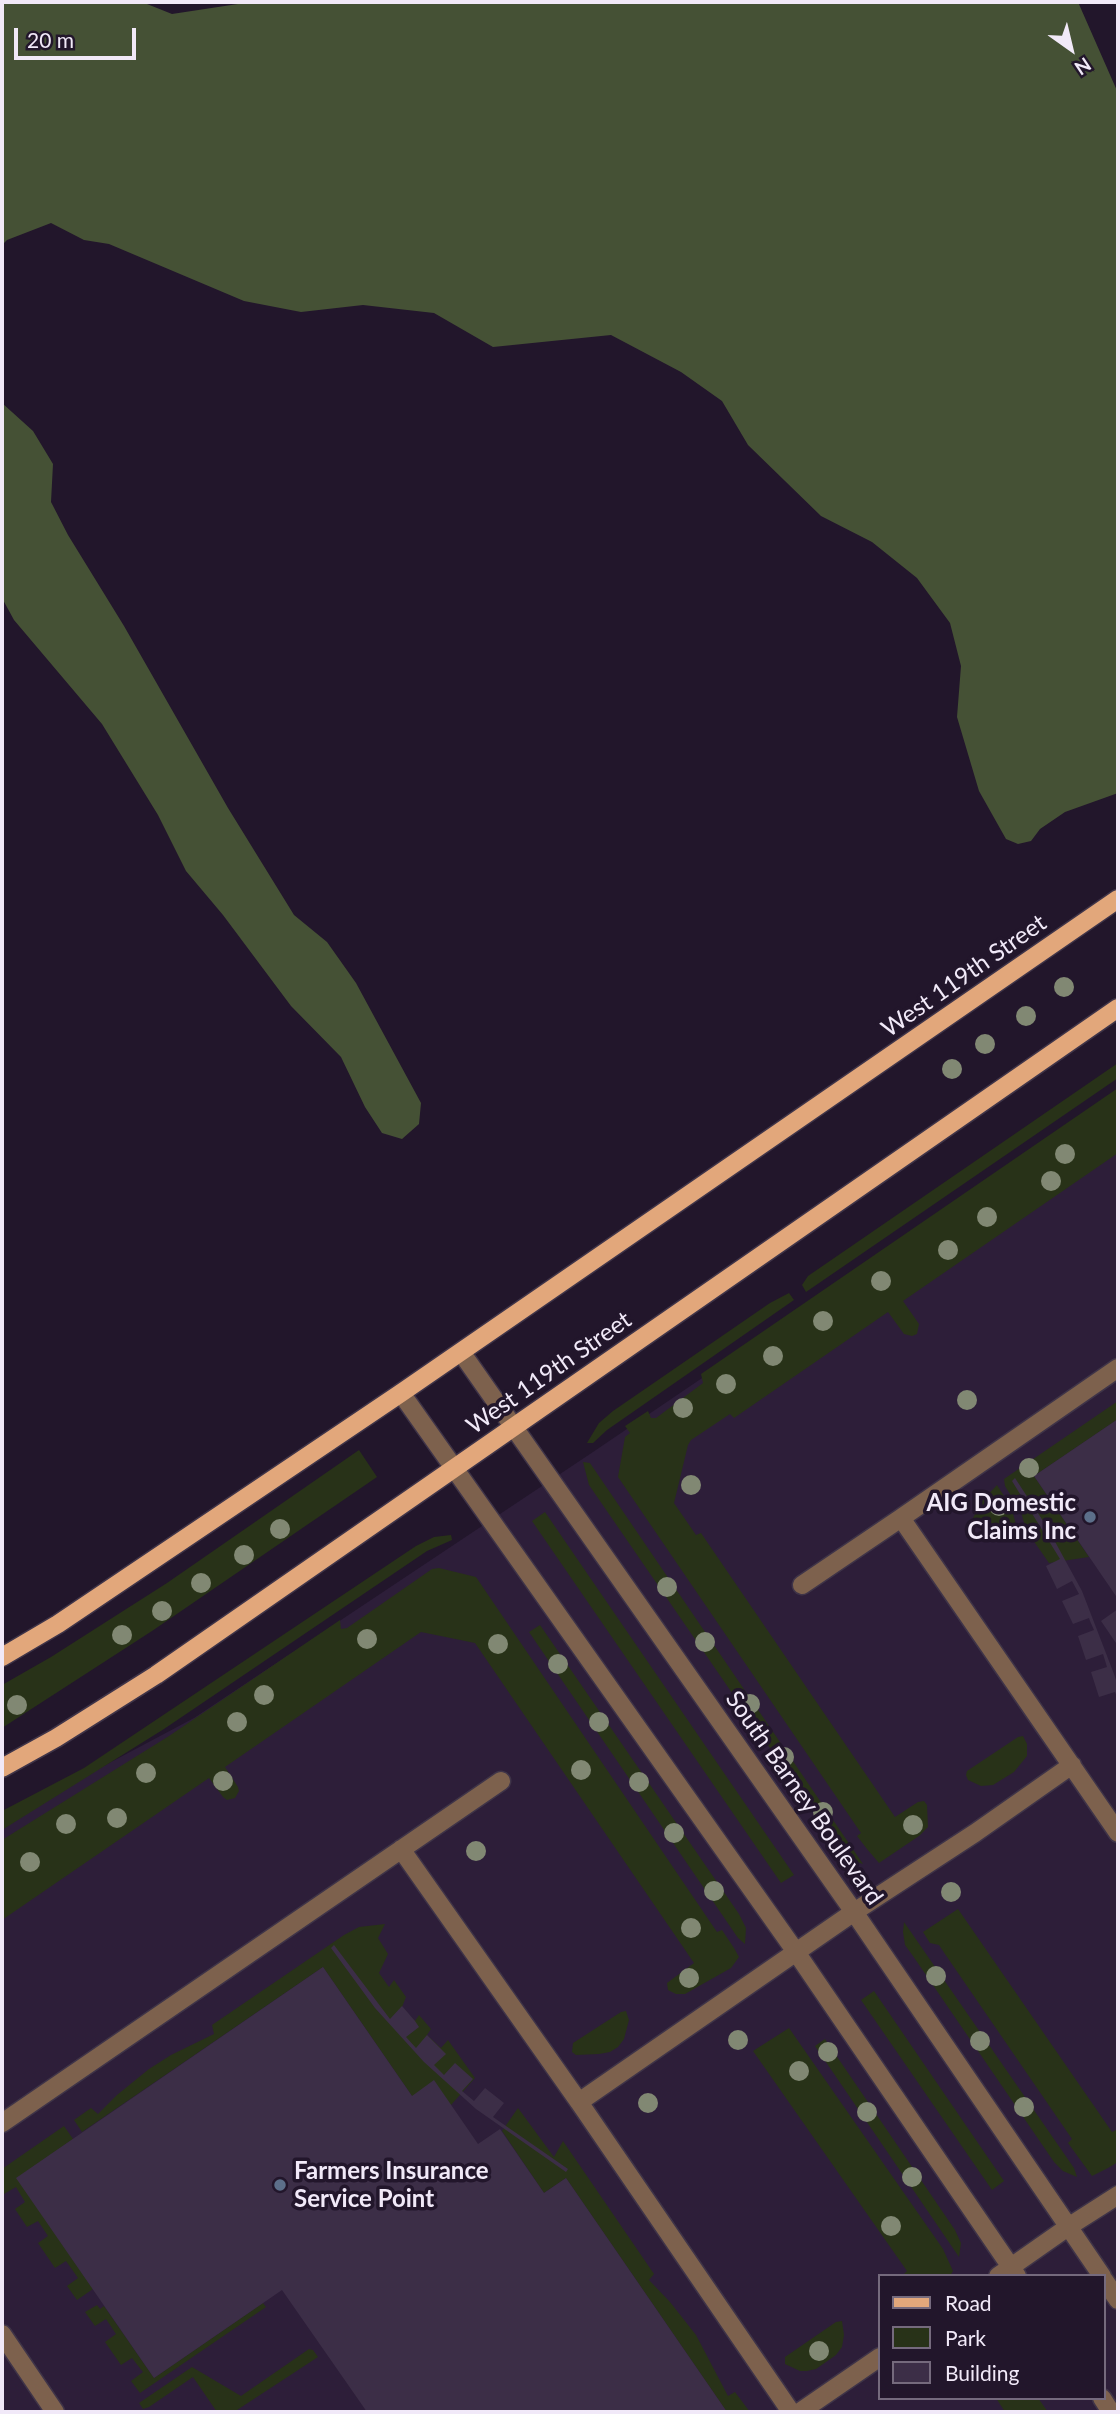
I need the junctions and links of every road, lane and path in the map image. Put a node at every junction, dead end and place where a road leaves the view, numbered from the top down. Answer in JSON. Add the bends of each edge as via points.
{"nodes":[{"id":1,"x":1118,"y":900,"type":"edge"},
{"id":2,"x":1118,"y":1009,"type":"edge"},
{"id":3,"x":461,"y":1352,"type":"junction"},
{"id":4,"x":1118,"y":1368,"type":"edge"},
{"id":5,"x":401,"y":1393,"type":"junction"},
{"id":6,"x":515,"y":1428,"type":"junction"},
{"id":7,"x":454,"y":1468,"type":"junction"},
{"id":8,"x":901,"y":1518,"type":"junction"},
{"id":9,"x":802,"y":1585,"type":"dead end"},
{"id":10,"x":2,"y":1657,"type":"edge"},
{"id":11,"x":1072,"y":1765,"type":"junction"},
{"id":12,"x":2,"y":1768,"type":"edge"},
{"id":13,"x":501,"y":1781,"type":"dead end"},
{"id":14,"x":1118,"y":1833,"type":"edge"},
{"id":15,"x":401,"y":1849,"type":"junction"},
{"id":16,"x":854,"y":1912,"type":"junction"},
{"id":17,"x":796,"y":1952,"type":"junction"},
{"id":18,"x":579,"y":2102,"type":"junction"},
{"id":19,"x":2,"y":2123,"type":"edge"},
{"id":20,"x":1118,"y":2195,"type":"edge"},
{"id":21,"x":1068,"y":2227,"type":"junction"},
{"id":22,"x":1009,"y":2273,"type":"edge"},
{"id":23,"x":1100,"y":2274,"type":"edge"},
{"id":24,"x":1106,"y":2282,"type":"edge"},
{"id":25,"x":1118,"y":2300,"type":"edge"},
{"id":26,"x":2,"y":2334,"type":"edge"},
{"id":27,"x":878,"y":2358,"type":"edge"},
{"id":28,"x":55,"y":2412,"type":"edge"},
{"id":29,"x":792,"y":2412,"type":"edge"},
{"id":30,"x":800,"y":2412,"type":"edge"}],
"edges":[{"from":1,"to":3,"type":"main road","name":"West 119th Street"},
{"from":2,"to":6,"type":"main road","name":"West 119th Street"},
{"from":3,"to":5,"type":"main road","name":"West 119th Street"},
{"from":3,"to":6,"type":"street","name":"South Barney Boulevard"},
{"from":4,"to":8,"type":"street"},
{"from":5,"to":7,"type":"street"},
{"from":5,"to":10,"type":"main road","name":"West 119th Street"},
{"from":6,"to":7,"type":"main road","name":"West 119th Street"},
{"from":6,"to":16,"type":"street","name":"South Barney Boulevard"},
{"from":7,"to":12,"type":"main road","name":"West 119th Street","via":[[156,1675]]},
{"from":7,"to":17,"type":"street"},
{"from":8,"to":9,"type":"street"},
{"from":8,"to":11,"type":"street"},
{"from":11,"to":14,"type":"street"},
{"from":11,"to":16,"type":"street"},
{"from":13,"to":15,"type":"street"},
{"from":15,"to":18,"type":"street"},
{"from":15,"to":19,"type":"street"},
{"from":16,"to":17,"type":"street"},
{"from":16,"to":21,"type":"street","name":"South Barney Boulevard"},
{"from":17,"to":18,"type":"street"},
{"from":17,"to":22,"type":"street"},
{"from":18,"to":29,"type":"street"},
{"from":20,"to":21,"type":"street"},
{"from":21,"to":22,"type":"street"},
{"from":21,"to":23,"type":"street","name":"South Barney Boulevard"},
{"from":24,"to":25,"type":"street","name":"South Barney Boulevard"},
{"from":26,"to":28,"type":"street"},
{"from":27,"to":30,"type":"street"}]}
